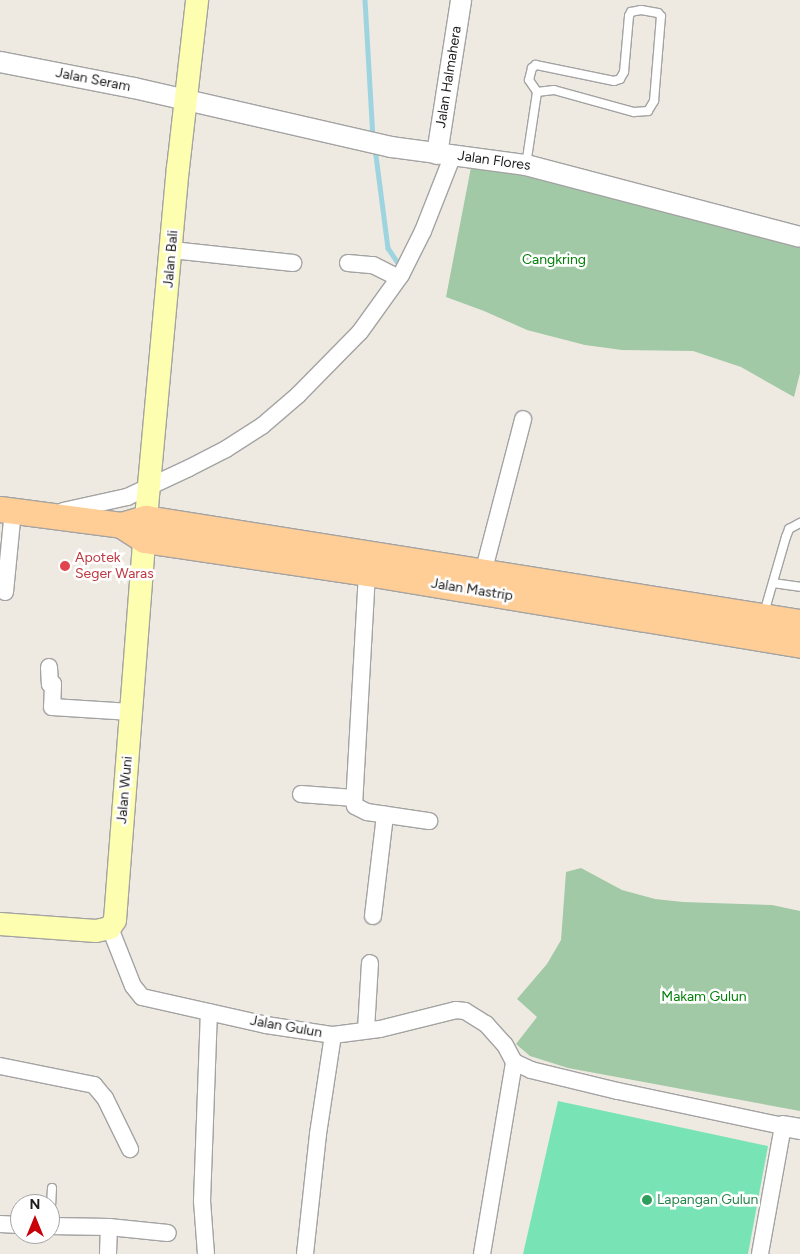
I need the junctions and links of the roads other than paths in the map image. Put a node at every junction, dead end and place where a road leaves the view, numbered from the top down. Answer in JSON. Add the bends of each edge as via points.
{"nodes":[{"id":1,"x":196,"y":0,"type":"edge"},
{"id":2,"x":461,"y":0,"type":"edge"},
{"id":3,"x":0,"y":62,"type":"edge"},
{"id":4,"x":537,"y":92,"type":"junction"},
{"id":5,"x":186,"y":100,"type":"junction"},
{"id":6,"x":445,"y":154,"type":"junction"},
{"id":7,"x":526,"y":165,"type":"junction"},
{"id":8,"x":800,"y":237,"type":"edge"},
{"id":9,"x":172,"y":250,"type":"junction"},
{"id":10,"x":293,"y":263,"type":"dead end"},
{"id":11,"x":348,"y":263,"type":"dead end"},
{"id":12,"x":400,"y":277,"type":"junction"},
{"id":13,"x":523,"y":418,"type":"dead end"},
{"id":14,"x":148,"y":487,"type":"junction"},
{"id":15,"x":7,"y":510,"type":"edge"},
{"id":16,"x":42,"y":515,"type":"junction"},
{"id":17,"x":800,"y":523,"type":"edge"},
{"id":18,"x":145,"y":529,"type":"junction"},
{"id":19,"x":367,"y":573,"type":"junction"},
{"id":20,"x":483,"y":573,"type":"junction"},
{"id":21,"x":773,"y":583,"type":"junction"},
{"id":22,"x":800,"y":587,"type":"edge"},
{"id":23,"x":5,"y":592,"type":"dead end"},
{"id":24,"x":570,"y":596,"type":"junction"},
{"id":25,"x":764,"y":615,"type":"junction"},
{"id":26,"x":800,"y":622,"type":"edge"},
{"id":27,"x":800,"y":645,"type":"edge"},
{"id":28,"x":49,"y":667,"type":"dead end"},
{"id":29,"x":131,"y":712,"type":"junction"},
{"id":30,"x":301,"y":794,"type":"dead end"},
{"id":31,"x":354,"y":798,"type":"junction"},
{"id":32,"x":385,"y":815,"type":"junction"},
{"id":33,"x":429,"y":821,"type":"dead end"},
{"id":34,"x":374,"y":916,"type":"dead end"},
{"id":35,"x":0,"y":924,"type":"edge"},
{"id":36,"x":110,"y":928,"type":"junction"},
{"id":37,"x":370,"y":963,"type":"dead end"},
{"id":38,"x":209,"y":1012,"type":"junction"},
{"id":39,"x":366,"y":1030,"type":"junction"},
{"id":40,"x":333,"y":1035,"type":"junction"},
{"id":41,"x":514,"y":1062,"type":"junction"},
{"id":42,"x":0,"y":1066,"type":"edge"},
{"id":43,"x":791,"y":1127,"type":"edge"},
{"id":44,"x":130,"y":1148,"type":"dead end"},
{"id":45,"x":52,"y":1188,"type":"dead end"},
{"id":46,"x":52,"y":1194,"type":"edge"},
{"id":47,"x":60,"y":1226,"type":"edge"},
{"id":48,"x":109,"y":1227,"type":"junction"},
{"id":49,"x":168,"y":1233,"type":"dead end"},
{"id":50,"x":108,"y":1254,"type":"edge"},
{"id":51,"x":206,"y":1254,"type":"edge"},
{"id":52,"x":305,"y":1254,"type":"edge"},
{"id":53,"x":482,"y":1254,"type":"edge"},
{"id":54,"x":760,"y":1254,"type":"edge"}],
"edges":[{"from":1,"to":5,"type":"main road","name":"Jalan Bali"},
{"from":2,"to":6,"type":"street","name":"Jalan Halmahera"},
{"from":3,"to":5,"type":"street","name":"Jalan Seram"},
{"from":4,"to":4,"type":"lane","via":[[554,90],[634,112],[648,111],[654,100],[661,16],[640,10],[631,12],[624,72],[620,79],[614,81],[536,65],[529,80]]},
{"from":4,"to":7,"type":"lane"},
{"from":5,"to":6,"type":"street","name":"Jalan Flores","via":[[363,142]]},
{"from":5,"to":9,"type":"main road","name":"Jalan Bali"},
{"from":6,"to":7,"type":"street","name":"Jalan Flores"},
{"from":6,"to":12,"type":"street","via":[[412,255]]},
{"from":7,"to":8,"type":"street","name":"Jalan Flores"},
{"from":9,"to":10,"type":"street"},
{"from":9,"to":14,"type":"main road","name":"Jalan Bali"},
{"from":11,"to":12,"type":"street","via":[[373,265]]},
{"from":12,"to":14,"type":"street","via":[[360,332],[298,395],[262,426],[226,449]]},
{"from":13,"to":20,"type":"street"},
{"from":14,"to":16,"type":"street","via":[[126,497]]},
{"from":14,"to":18,"type":"main road","name":"Jalan Bali"},
{"from":15,"to":16,"type":"main road"},
{"from":15,"to":23,"type":"street"},
{"from":16,"to":18,"type":"main road"},
{"from":17,"to":21,"type":"lane","via":[[790,528]]},
{"from":18,"to":19,"type":"main road","name":"Jalan Mastrip"},
{"from":18,"to":20,"type":"main road","name":"Jalan Mastrip"},
{"from":18,"to":29,"type":"main road","name":"Jalan Wuni"},
{"from":19,"to":24,"type":"main road","name":"Jalan Mastrip"},
{"from":19,"to":31,"type":"street"},
{"from":20,"to":24,"type":"main road","name":"Jalan Mastrip"},
{"from":21,"to":22,"type":"lane"},
{"from":21,"to":25,"type":"lane"},
{"from":24,"to":25,"type":"main road","name":"Jalan Mastrip"},
{"from":24,"to":27,"type":"main road","name":"Jalan Mastrip"},
{"from":25,"to":26,"type":"main road","name":"Jalan Mastrip"},
{"from":28,"to":29,"type":"street","via":[[50,684],[53,684],[52,707]]},
{"from":29,"to":36,"type":"main road","name":"Jalan Wuni","via":[[115,920]]},
{"from":30,"to":31,"type":"street"},
{"from":31,"to":32,"type":"street","via":[[355,806],[360,809]]},
{"from":32,"to":33,"type":"street"},
{"from":32,"to":34,"type":"street"},
{"from":35,"to":36,"type":"main road","via":[[83,931]]},
{"from":36,"to":38,"type":"street","name":"Jalan Gulun","via":[[136,992],[152,1000]]},
{"from":37,"to":39,"type":"street"},
{"from":38,"to":40,"type":"street","name":"Jalan Gulun"},
{"from":38,"to":51,"type":"street","via":[[202,1201]]},
{"from":39,"to":40,"type":"street","name":"Jalan Gulun"},
{"from":39,"to":41,"type":"street","name":"Jalan Gulun","via":[[446,1012],[465,1011],[486,1024],[505,1045]]},
{"from":40,"to":52,"type":"street"},
{"from":41,"to":43,"type":"street","via":[[530,1070],[618,1091]]},
{"from":41,"to":53,"type":"street"},
{"from":42,"to":44,"type":"street","via":[[94,1085],[106,1098]]},
{"from":43,"to":54,"type":"street"},
{"from":45,"to":46,"type":"lane"},
{"from":47,"to":48,"type":"street"},
{"from":48,"to":49,"type":"street"},
{"from":48,"to":50,"type":"street"}]}
